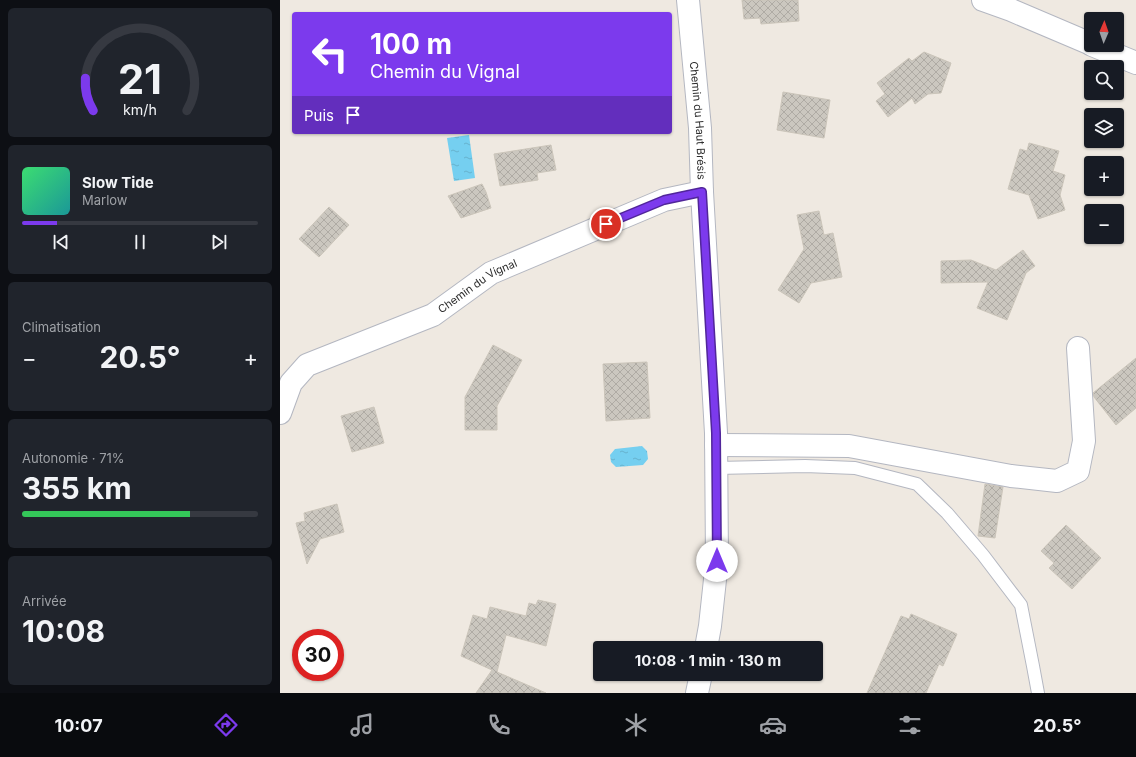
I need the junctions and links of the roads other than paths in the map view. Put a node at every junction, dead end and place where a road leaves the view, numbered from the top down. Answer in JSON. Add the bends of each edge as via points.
{"nodes":[{"id":1,"x":688,"y":0,"type":"edge"},
{"id":2,"x":983,"y":0,"type":"edge"},
{"id":3,"x":1084,"y":42,"type":"edge"},
{"id":4,"x":1109,"y":52,"type":"edge"},
{"id":5,"x":1136,"y":63,"type":"edge"},
{"id":6,"x":702,"y":192,"type":"junction"},
{"id":7,"x":1078,"y":348,"type":"dead end"},
{"id":8,"x":307,"y":365,"type":"junction"},
{"id":9,"x":280,"y":370,"type":"edge"},
{"id":10,"x":280,"y":413,"type":"edge"},
{"id":11,"x":716,"y":445,"type":"junction"},
{"id":12,"x":716,"y":468,"type":"junction"},
{"id":13,"x":707,"y":641,"type":"edge"},
{"id":14,"x":700,"y":681,"type":"edge"},
{"id":15,"x":697,"y":693,"type":"edge"},
{"id":16,"x":1038,"y":693,"type":"edge"}],
"edges":[{"from":1,"to":6,"type":"street","name":"Chemin du Haut Brésis","via":[[700,128]]},
{"from":2,"to":3,"type":"street"},
{"from":4,"to":5,"type":"street"},
{"from":6,"to":8,"type":"street","name":"Chemin du Vignal","via":[[664,200],[491,273],[433,315]]},
{"from":6,"to":11,"type":"street","name":"Chemin du Haut Brésis"},
{"from":7,"to":11,"type":"street","via":[[1084,442],[1078,471],[1057,481],[1011,476],[849,446]]},
{"from":8,"to":9,"type":"street"},
{"from":8,"to":10,"type":"street","name":"Chemin du Vignal","via":[[291,383]]},
{"from":11,"to":12,"type":"street","name":"Chemin du Haut Brésis"},
{"from":12,"to":13,"type":"street","name":"Chemin du Haut Brésis","via":[[717,561]]},
{"from":12,"to":16,"type":"lane","via":[[855,468],[917,484],[947,513],[1021,605]]},
{"from":14,"to":15,"type":"street"}]}
